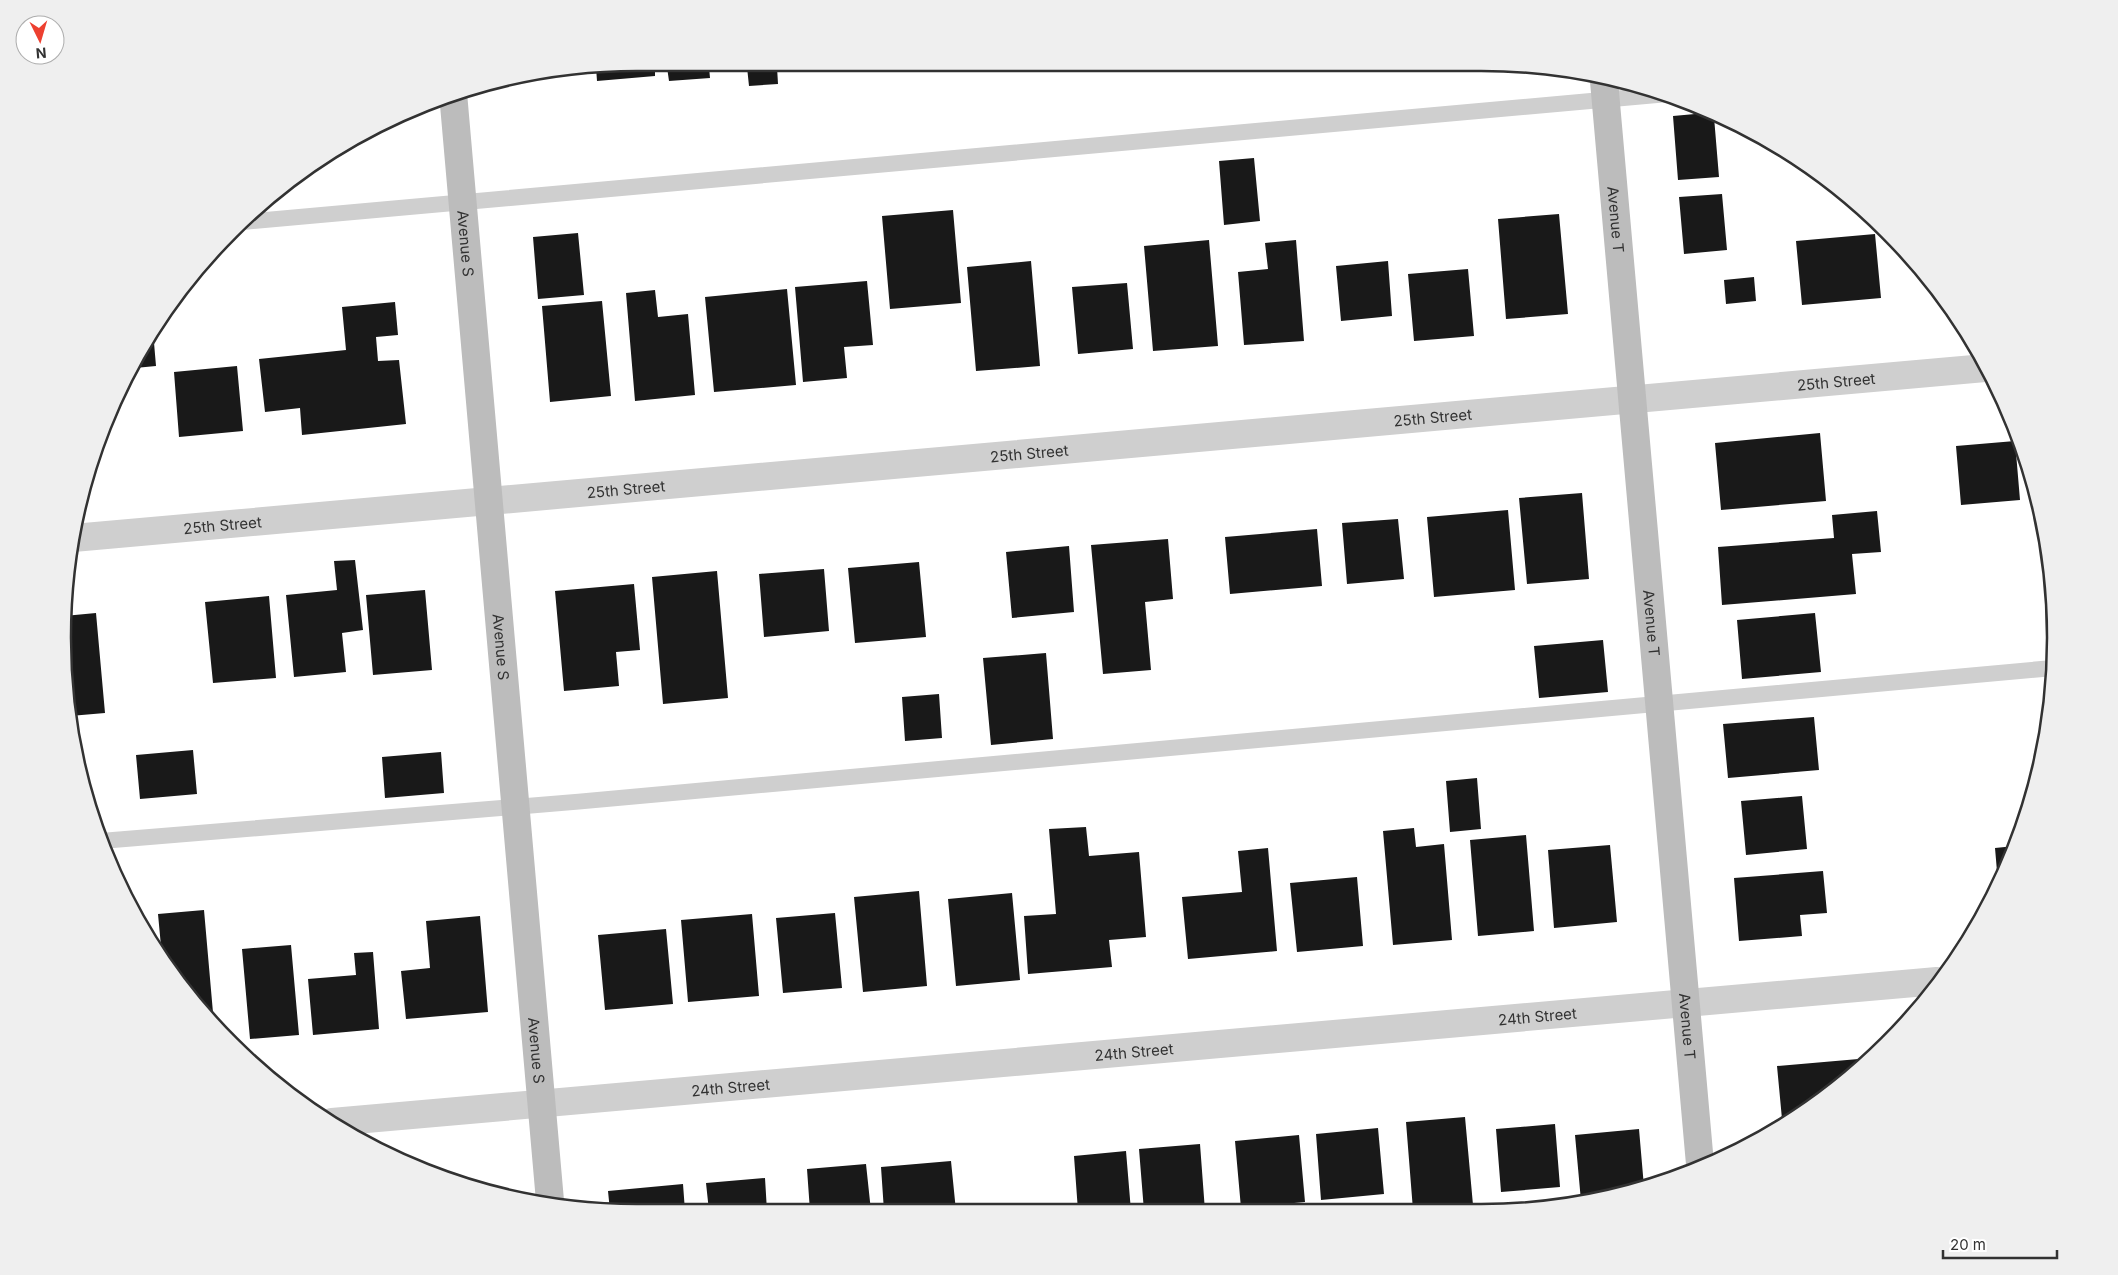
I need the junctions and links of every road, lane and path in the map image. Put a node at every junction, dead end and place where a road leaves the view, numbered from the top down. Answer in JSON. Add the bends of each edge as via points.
{"nodes":[{"id":1,"x":1604,"y":90,"type":"edge"},
{"id":2,"x":1629,"y":92,"type":"edge"},
{"id":3,"x":454,"y":101,"type":"edge"},
{"id":4,"x":463,"y":202,"type":"junction"},
{"id":5,"x":254,"y":221,"type":"edge"},
{"id":6,"x":1979,"y":369,"type":"edge"},
{"id":7,"x":1632,"y":399,"type":"junction"},
{"id":8,"x":489,"y":501,"type":"junction"},
{"id":9,"x":80,"y":537,"type":"edge"},
{"id":10,"x":2046,"y":669,"type":"edge"},
{"id":11,"x":1659,"y":705,"type":"junction"},
{"id":12,"x":516,"y":808,"type":"junction"},
{"id":13,"x":108,"y":839,"type":"edge"},
{"id":14,"x":1930,"y":982,"type":"edge"},
{"id":15,"x":1686,"y":1003,"type":"junction"},
{"id":16,"x":542,"y":1103,"type":"junction"},
{"id":17,"x":343,"y":1121,"type":"edge"},
{"id":18,"x":1700,"y":1160,"type":"edge"},
{"id":19,"x":550,"y":1197,"type":"edge"}],
"edges":[{"from":1,"to":2,"type":"lane"},
{"from":1,"to":4,"type":"lane"},
{"from":1,"to":7,"type":"street","name":"Avenue T"},
{"from":3,"to":4,"type":"street","name":"Avenue S"},
{"from":4,"to":5,"type":"lane"},
{"from":4,"to":8,"type":"street","name":"Avenue S"},
{"from":6,"to":7,"type":"street","name":"25th Street"},
{"from":7,"to":8,"type":"street","name":"25th Street"},
{"from":7,"to":11,"type":"street","name":"Avenue T"},
{"from":8,"to":9,"type":"street","name":"25th Street"},
{"from":8,"to":12,"type":"street","name":"Avenue S"},
{"from":10,"to":11,"type":"lane"},
{"from":11,"to":12,"type":"lane"},
{"from":11,"to":15,"type":"street","name":"Avenue T"},
{"from":12,"to":13,"type":"lane"},
{"from":12,"to":16,"type":"street","name":"Avenue S"},
{"from":14,"to":15,"type":"street","name":"24th Street"},
{"from":15,"to":16,"type":"street","name":"24th Street"},
{"from":15,"to":18,"type":"street","name":"Avenue T"},
{"from":16,"to":17,"type":"street","name":"24th Street"},
{"from":16,"to":19,"type":"street","name":"Avenue S"}]}
